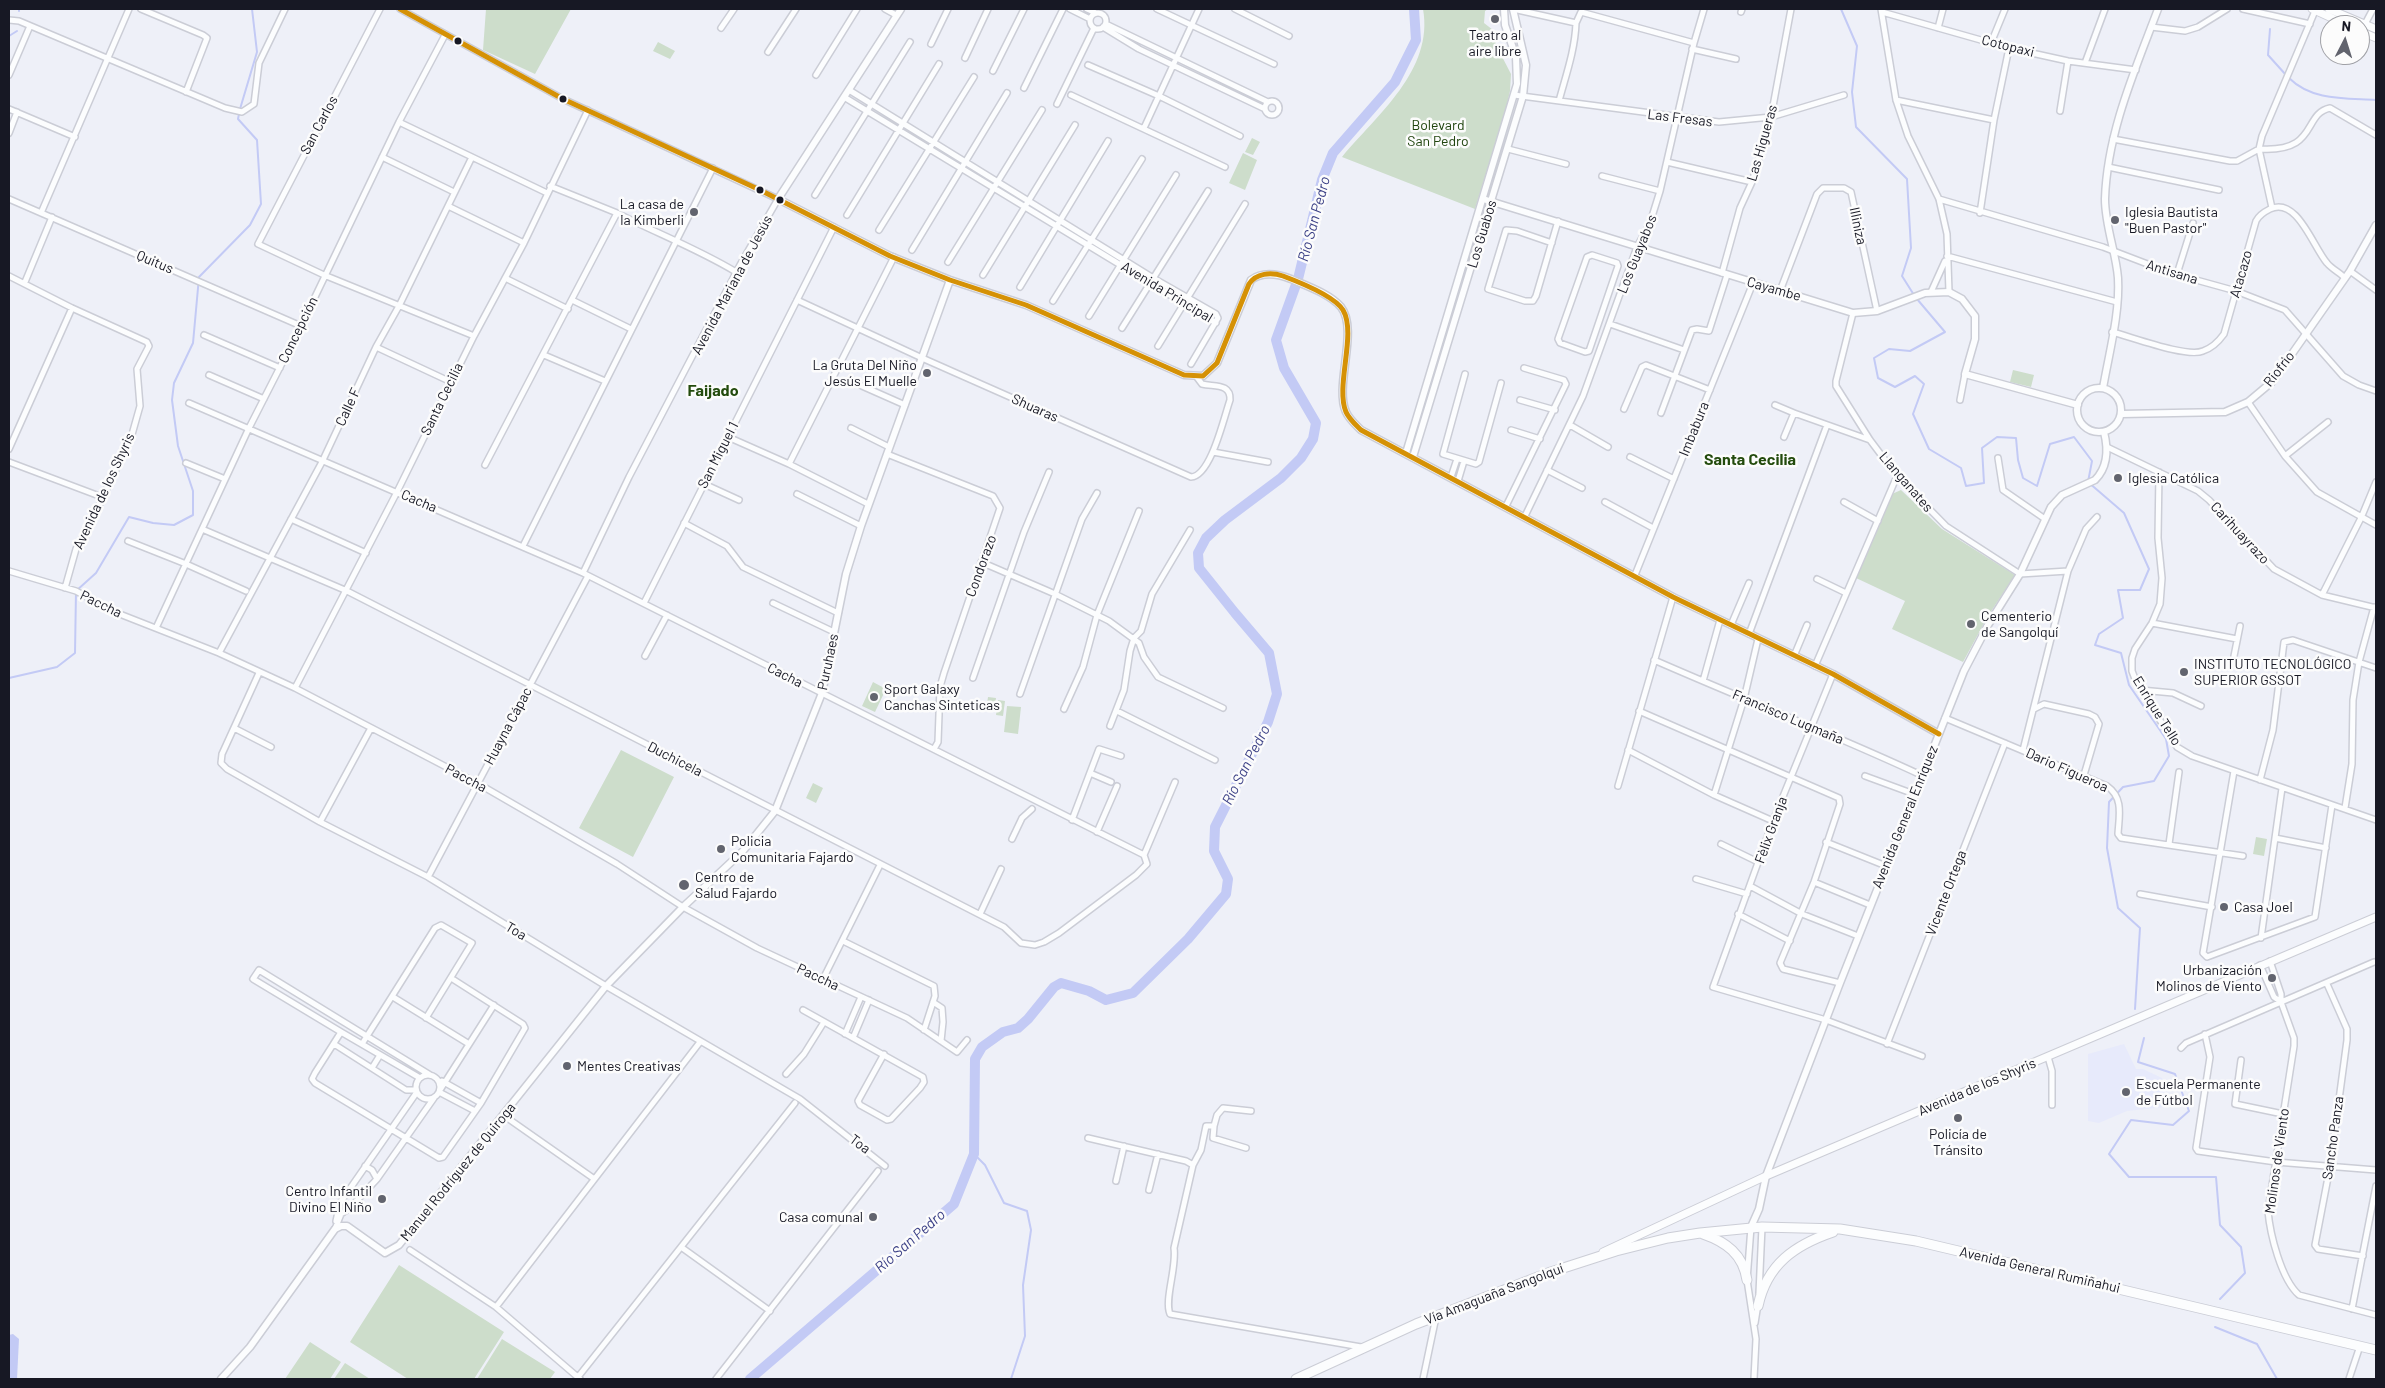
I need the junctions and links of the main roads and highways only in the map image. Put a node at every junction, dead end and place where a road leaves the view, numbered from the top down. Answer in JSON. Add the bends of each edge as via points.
{"nodes":[{"id":1,"x":2376,"y":917,"type":"edge"},
{"id":2,"x":1840,"y":1230,"type":"junction"},
{"id":3,"x":1700,"y":1233,"type":"junction"},
{"id":4,"x":1580,"y":1262,"type":"junction"},
{"id":5,"x":1747,"y":1280,"type":"road end"},
{"id":6,"x":1758,"y":1306,"type":"road end"},
{"id":7,"x":2376,"y":1350,"type":"edge"},
{"id":8,"x":1296,"y":1379,"type":"edge"}],
"edges":[{"from":1,"to":4,"type":"main road","name":"Avenida de los Shyris","via":[[1766,1176]]},
{"from":2,"to":3,"type":"highway","name":"Avenida General Rumiñahui","via":[[1751,1227]]},
{"from":2,"to":6,"type":"highway","via":[[1814,1238],[1787,1256],[1765,1283]]},
{"from":2,"to":7,"type":"highway","name":"Avenida General Rumiñahui","via":[[1916,1241]]},
{"from":3,"to":4,"type":"highway","name":"Vía Amaguaña Sangolquí","via":[[1635,1246]]},
{"from":3,"to":5,"type":"highway","via":[[1730,1247],[1739,1258]]},
{"from":4,"to":8,"type":"highway","name":"Vía Amaguaña Sangolquí","via":[[1436,1317]]}]}
